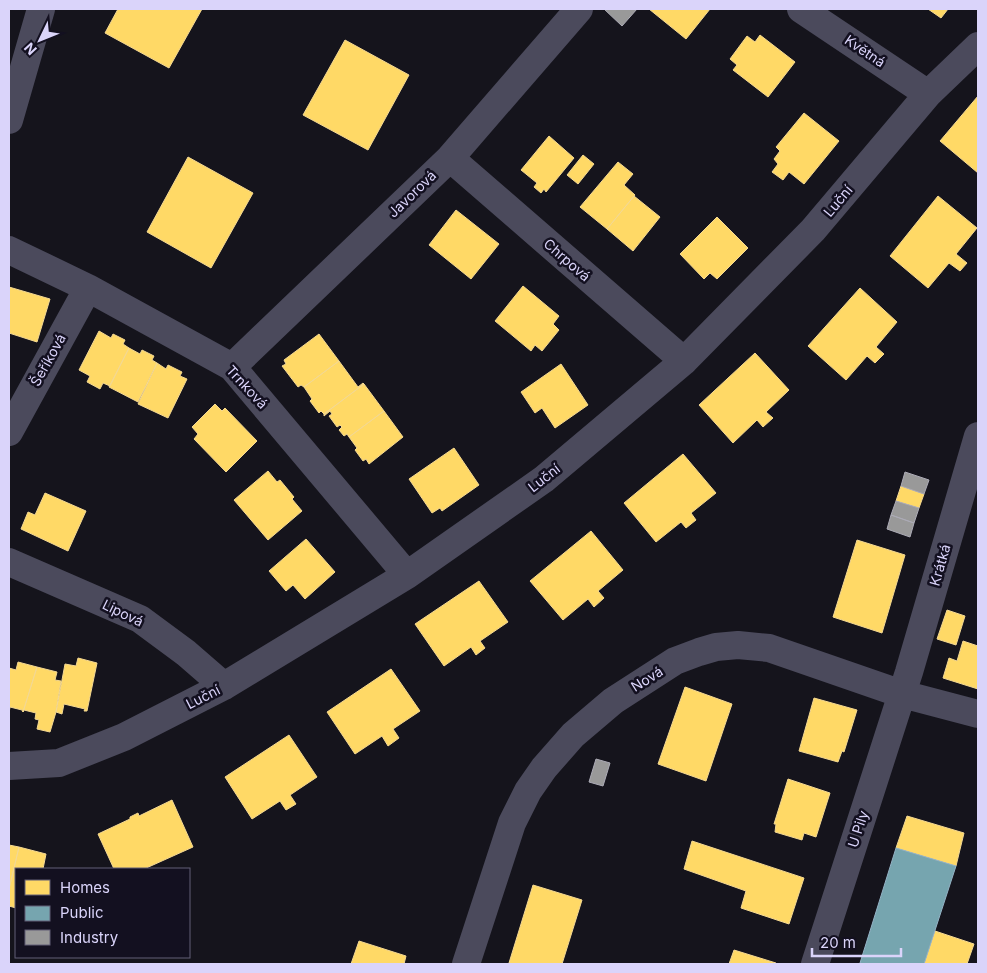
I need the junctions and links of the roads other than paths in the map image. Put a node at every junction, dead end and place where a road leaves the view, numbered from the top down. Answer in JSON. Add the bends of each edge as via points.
{"nodes":[{"id":1,"x":41,"y":9,"type":"edge"},
{"id":2,"x":579,"y":9,"type":"edge"},
{"id":3,"x":801,"y":9,"type":"edge"},
{"id":4,"x":978,"y":46,"type":"edge"},
{"id":5,"x":928,"y":94,"type":"junction"},
{"id":6,"x":9,"y":120,"type":"edge"},
{"id":7,"x":450,"y":158,"type":"junction"},
{"id":8,"x":9,"y":250,"type":"edge"},
{"id":9,"x":88,"y":288,"type":"junction"},
{"id":10,"x":684,"y":361,"type":"junction"},
{"id":11,"x":232,"y":367,"type":"junction"},
{"id":12,"x":9,"y":432,"type":"edge"},
{"id":13,"x":978,"y":436,"type":"edge"},
{"id":14,"x":9,"y":562,"type":"edge"},
{"id":15,"x":407,"y":575,"type":"junction"},
{"id":16,"x":224,"y":686,"type":"junction"},
{"id":17,"x":902,"y":694,"type":"junction"},
{"id":18,"x":978,"y":714,"type":"edge"},
{"id":19,"x":9,"y":766,"type":"edge"},
{"id":20,"x":466,"y":964,"type":"edge"},
{"id":21,"x":815,"y":964,"type":"edge"}],
"edges":[{"from":1,"to":6,"type":"street"},
{"from":2,"to":7,"type":"street","name":"Javorová"},
{"from":3,"to":5,"type":"street","name":"Květná"},
{"from":4,"to":5,"type":"street","name":"Luční"},
{"from":5,"to":10,"type":"street","name":"Luční","via":[[813,230]]},
{"from":7,"to":10,"type":"street","name":"Chrpová"},
{"from":7,"to":11,"type":"street","name":"Javorová"},
{"from":8,"to":9,"type":"street","name":"Trnková"},
{"from":9,"to":11,"type":"street","name":"Trnková"},
{"from":9,"to":12,"type":"street","name":"Šeříková"},
{"from":10,"to":15,"type":"street","name":"Luční","via":[[544,479]]},
{"from":11,"to":15,"type":"street","name":"Trnková"},
{"from":13,"to":17,"type":"street","name":"Krátká"},
{"from":14,"to":16,"type":"street","name":"Lipová","via":[[140,619]]},
{"from":15,"to":16,"type":"street","name":"Luční"},
{"from":16,"to":19,"type":"street","name":"Luční","via":[[124,737],[59,763]]},
{"from":17,"to":18,"type":"street","name":"Nová"},
{"from":17,"to":20,"type":"street","name":"Nová","via":[[769,648],[738,645],[716,647],[675,661],[641,682],[573,735],[528,791],[512,823]]},
{"from":17,"to":21,"type":"street","name":"U Pily"}]}
